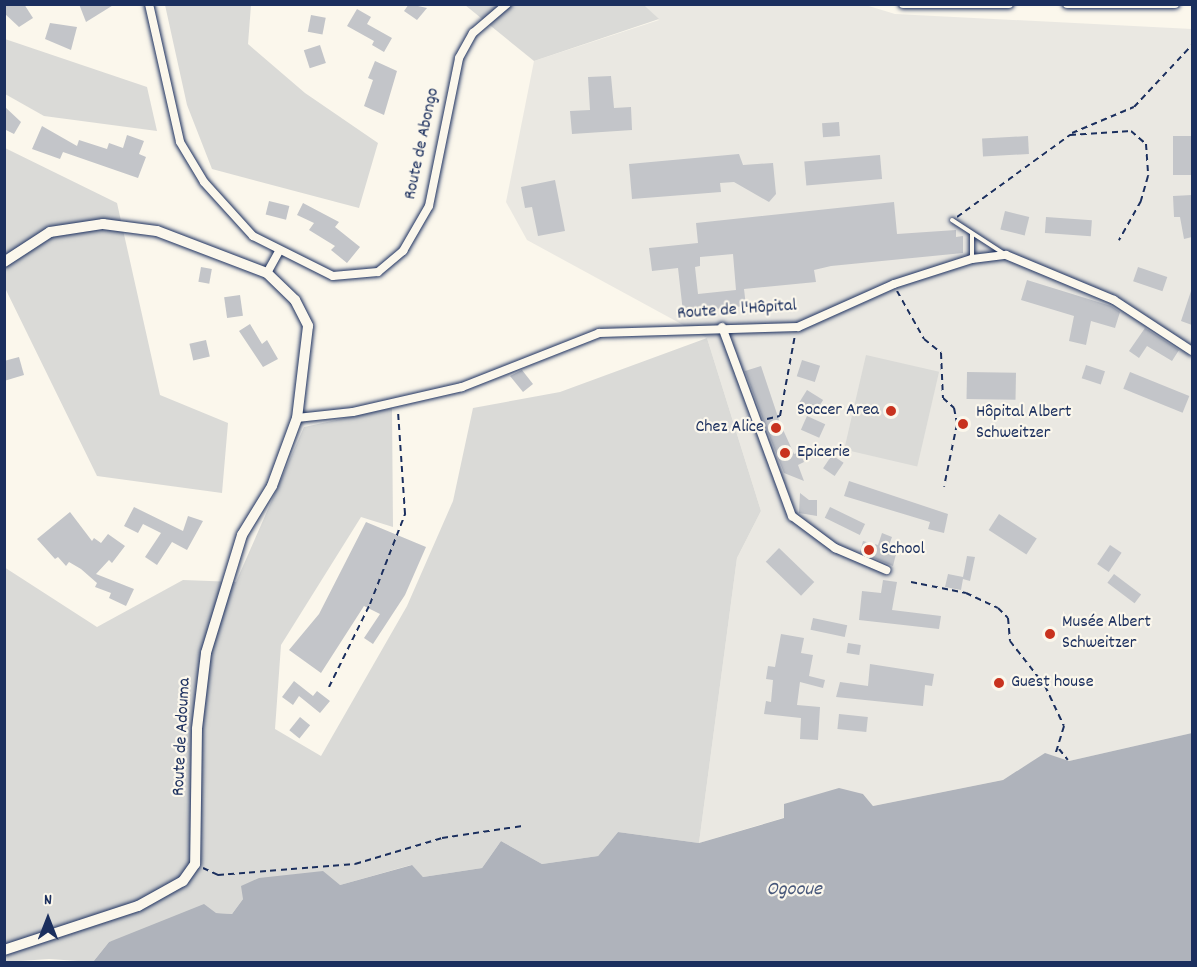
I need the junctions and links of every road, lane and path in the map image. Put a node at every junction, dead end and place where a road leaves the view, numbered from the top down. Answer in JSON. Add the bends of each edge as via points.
{"nodes":[{"id":1,"x":149,"y":4,"type":"edge"},
{"id":2,"x":507,"y":4,"type":"edge"},
{"id":3,"x":903,"y":4,"type":"edge"},
{"id":4,"x":1009,"y":4,"type":"edge"},
{"id":5,"x":1067,"y":4,"type":"edge"},
{"id":6,"x":1175,"y":4,"type":"edge"},
{"id":7,"x":1192,"y":45,"type":"edge"},
{"id":8,"x":1070,"y":135,"type":"junction"},
{"id":9,"x":952,"y":220,"type":"joint"},
{"id":10,"x":972,"y":234,"type":"junction"},
{"id":11,"x":1119,"y":240,"type":"dead end"},
{"id":12,"x":279,"y":251,"type":"junction"},
{"id":13,"x":1006,"y":255,"type":"junction"},
{"id":14,"x":972,"y":259,"type":"junction"},
{"id":15,"x":4,"y":262,"type":"edge"},
{"id":16,"x":267,"y":273,"type":"junction"},
{"id":17,"x":894,"y":284,"type":"junction"},
{"id":18,"x":722,"y":327,"type":"junction"},
{"id":19,"x":798,"y":327,"type":"junction"},
{"id":20,"x":1192,"y":351,"type":"edge"},
{"id":21,"x":397,"y":402,"type":"junction"},
{"id":22,"x":297,"y":418,"type":"junction"},
{"id":23,"x":755,"y":422,"type":"junction"},
{"id":24,"x":944,"y":487,"type":"dead end"},
{"id":25,"x":886,"y":570,"type":"dead end"},
{"id":26,"x":911,"y":582,"type":"dead end"},
{"id":27,"x":329,"y":687,"type":"dead end"},
{"id":28,"x":1059,"y":749,"type":"junction"},
{"id":29,"x":1056,"y":753,"type":"dead end"},
{"id":30,"x":1068,"y":760,"type":"dead end"},
{"id":31,"x":522,"y":826,"type":"dead end"},
{"id":32,"x":195,"y":864,"type":"junction"},
{"id":33,"x":4,"y":950,"type":"edge"}],
"edges":[{"from":1,"to":12,"type":"street","name":"Route de Abongo","via":[[180,142],[204,182],[253,236]]},
{"from":2,"to":12,"type":"street","name":"Route de Abongo","via":[[473,33],[459,58],[429,206],[404,251],[378,272],[333,276]]},
{"from":3,"to":4,"type":"street"},
{"from":5,"to":6,"type":"street"},
{"from":7,"to":8,"type":"path","via":[[1134,107]]},
{"from":8,"to":9,"type":"path"},
{"from":8,"to":11,"type":"path","via":[[1131,131],[1146,144],[1148,176],[1141,201]]},
{"from":9,"to":10,"type":"lane"},
{"from":10,"to":13,"type":"lane"},
{"from":10,"to":14,"type":"lane"},
{"from":12,"to":16,"type":"street"},
{"from":13,"to":14,"type":"street","name":"Route de l'Hôpital"},
{"from":13,"to":20,"type":"street","name":"Route de l'Hôpital","via":[[1114,300]]},
{"from":14,"to":17,"type":"street","name":"Route de l'Hôpital"},
{"from":15,"to":16,"type":"street","via":[[50,232],[103,224],[156,231]]},
{"from":16,"to":22,"type":"street","name":"Route de Adouma","via":[[295,300],[308,326]]},
{"from":17,"to":19,"type":"street","name":"Route de l'Hôpital"},
{"from":17,"to":24,"type":"path","via":[[924,339],[941,353],[943,398],[954,408],[957,424]]},
{"from":18,"to":19,"type":"street","name":"Route de l'Hôpital"},
{"from":18,"to":21,"type":"street","name":"Route de l'Hôpital","via":[[595,334],[462,387]]},
{"from":18,"to":23,"type":"street"},
{"from":19,"to":23,"type":"path","via":[[780,416]]},
{"from":21,"to":22,"type":"street","name":"Route de l'Hôpital"},
{"from":21,"to":27,"type":"path","via":[[405,514],[370,604]]},
{"from":22,"to":32,"type":"street","name":"Route de Adouma","via":[[272,486],[242,535],[206,653],[197,729]]},
{"from":23,"to":25,"type":"street","via":[[792,516],[835,548]]},
{"from":26,"to":28,"type":"path","via":[[966,593],[998,608],[1008,618],[1010,641],[1045,686],[1064,726]]},
{"from":28,"to":29,"type":"path"},
{"from":28,"to":30,"type":"path"},
{"from":31,"to":32,"type":"path","via":[[442,838],[355,864],[299,871],[218,875]]},
{"from":32,"to":33,"type":"street","via":[[183,881],[138,906]]}]}
